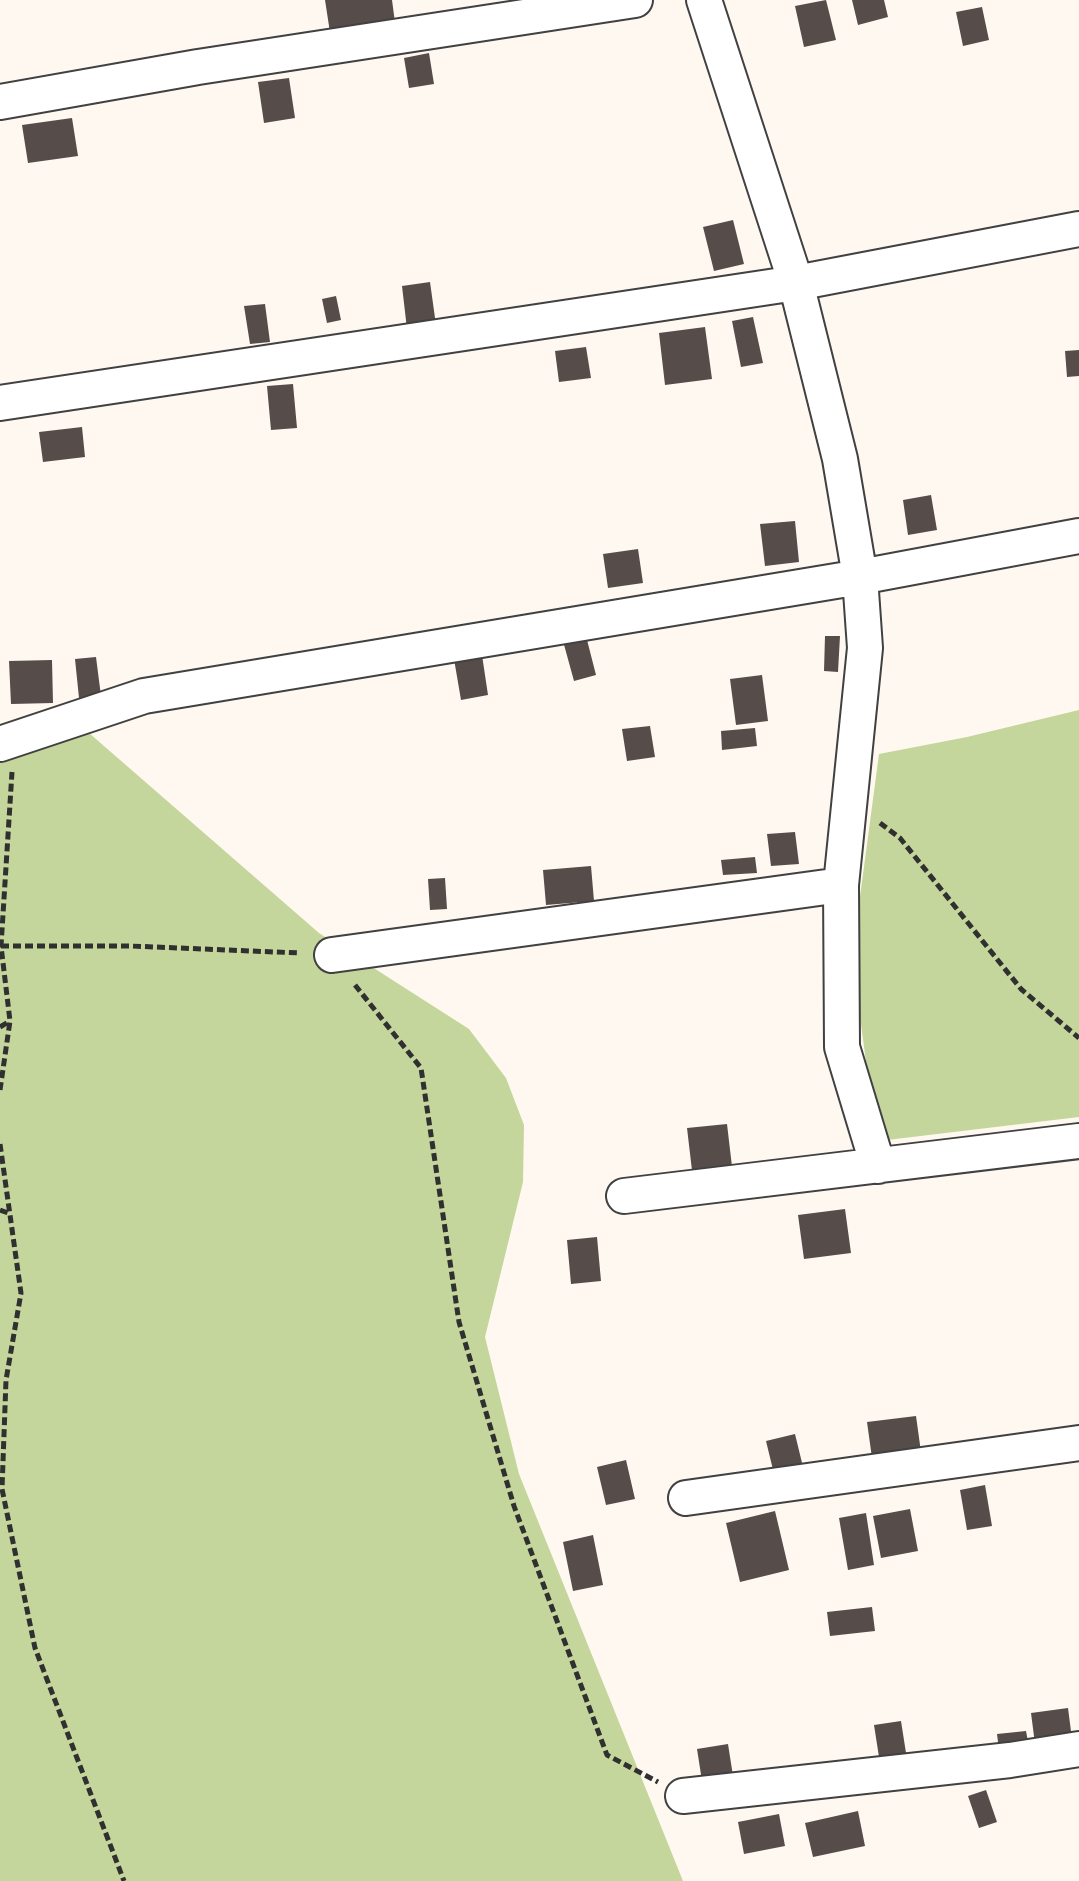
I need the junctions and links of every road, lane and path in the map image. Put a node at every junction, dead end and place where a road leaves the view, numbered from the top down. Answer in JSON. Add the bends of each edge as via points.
{"nodes":[{"id":1,"x":635,"y":0,"type":"edge"},
{"id":2,"x":704,"y":0,"type":"edge"},
{"id":3,"x":0,"y":102,"type":"edge"},
{"id":4,"x":1079,"y":229,"type":"edge"},
{"id":5,"x":796,"y":283,"type":"junction"},
{"id":6,"x":0,"y":403,"type":"edge"},
{"id":7,"x":1079,"y":536,"type":"edge"},
{"id":8,"x":860,"y":577,"type":"junction"},
{"id":9,"x":7,"y":741,"type":"edge"},
{"id":10,"x":850,"y":799,"type":"junction"},
{"id":11,"x":841,"y":885,"type":"junction"},
{"id":12,"x":1,"y":946,"type":"edge"},
{"id":13,"x":332,"y":955,"type":"junction"},
{"id":14,"x":10,"y":1021,"type":"junction"},
{"id":15,"x":0,"y":1027,"type":"edge"},
{"id":16,"x":1079,"y":1038,"type":"edge"},
{"id":17,"x":0,"y":1090,"type":"edge"},
{"id":18,"x":1079,"y":1141,"type":"edge"},
{"id":19,"x":0,"y":1144,"type":"edge"},
{"id":20,"x":878,"y":1166,"type":"junction"},
{"id":21,"x":624,"y":1196,"type":"dead end"},
{"id":22,"x":0,"y":1210,"type":"edge"},
{"id":23,"x":11,"y":1214,"type":"junction"},
{"id":24,"x":1079,"y":1443,"type":"edge"},
{"id":25,"x":686,"y":1498,"type":"dead end"},
{"id":26,"x":1079,"y":1749,"type":"edge"},
{"id":27,"x":683,"y":1796,"type":"joint"},
{"id":28,"x":124,"y":1881,"type":"edge"}],
"edges":[{"from":1,"to":3,"type":"street"},
{"from":2,"to":5,"type":"street"},
{"from":4,"to":5,"type":"street"},
{"from":5,"to":6,"type":"street"},
{"from":5,"to":8,"type":"street","via":[[840,459]]},
{"from":7,"to":8,"type":"street"},
{"from":8,"to":9,"type":"street","via":[[144,696]]},
{"from":8,"to":10,"type":"street","via":[[865,648]]},
{"from":9,"to":12,"type":"path"},
{"from":10,"to":11,"type":"street"},
{"from":10,"to":16,"type":"path","via":[[900,838],[1021,989]]},
{"from":11,"to":13,"type":"street"},
{"from":11,"to":20,"type":"street","via":[[842,1047]]},
{"from":12,"to":13,"type":"path"},
{"from":12,"to":14,"type":"path"},
{"from":13,"to":27,"type":"path","via":[[421,1068],[459,1322],[514,1506],[607,1755]]},
{"from":14,"to":15,"type":"path"},
{"from":14,"to":17,"type":"path"},
{"from":18,"to":20,"type":"street"},
{"from":19,"to":23,"type":"path"},
{"from":20,"to":21,"type":"street"},
{"from":22,"to":23,"type":"path"},
{"from":23,"to":28,"type":"path","via":[[21,1293],[6,1380],[2,1489],[35,1648]]},
{"from":24,"to":25,"type":"street"},
{"from":26,"to":27,"type":"street"}]}
